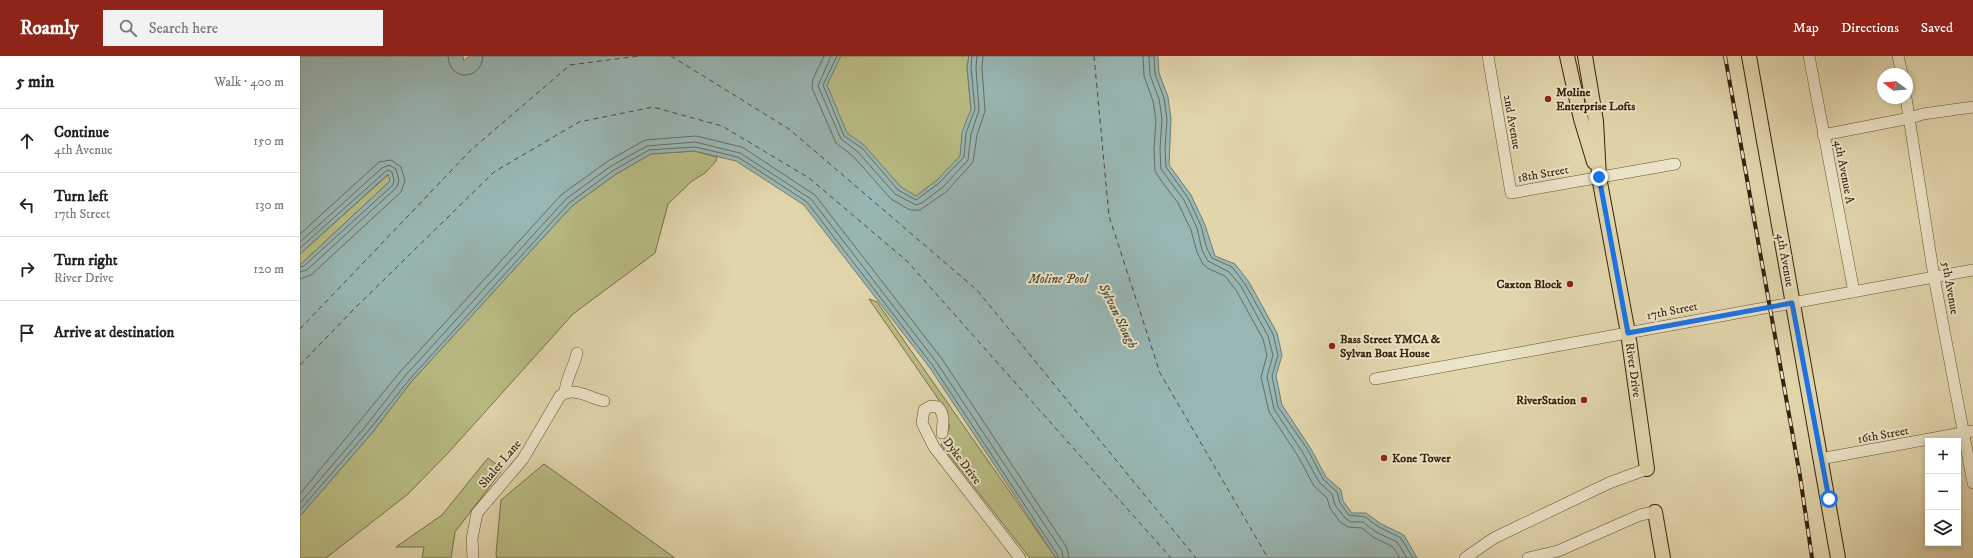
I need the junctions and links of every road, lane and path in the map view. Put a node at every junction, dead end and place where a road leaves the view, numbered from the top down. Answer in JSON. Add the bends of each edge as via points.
{"nodes":[{"id":1,"x":1488,"y":56,"type":"edge"},
{"id":2,"x":1567,"y":56,"type":"edge"},
{"id":3,"x":1585,"y":56,"type":"edge"},
{"id":4,"x":1749,"y":56,"type":"edge"},
{"id":5,"x":1810,"y":56,"type":"edge"},
{"id":6,"x":1898,"y":56,"type":"edge"},
{"id":7,"x":1901,"y":68,"type":"edge"},
{"id":8,"x":1907,"y":104,"type":"edge"},
{"id":9,"x":1973,"y":107,"type":"edge"},
{"id":10,"x":1910,"y":118,"type":"junction"},
{"id":11,"x":1824,"y":135,"type":"junction"},
{"id":12,"x":1674,"y":164,"type":"dead end"},
{"id":13,"x":1599,"y":177,"type":"junction"},
{"id":14,"x":1510,"y":193,"type":"joint"},
{"id":15,"x":1973,"y":270,"type":"edge"},
{"id":16,"x":1934,"y":277,"type":"junction"},
{"id":17,"x":1854,"y":292,"type":"junction"},
{"id":18,"x":1792,"y":303,"type":"junction"},
{"id":19,"x":1628,"y":333,"type":"junction"},
{"id":20,"x":577,"y":353,"type":"dead end"},
{"id":21,"x":1375,"y":379,"type":"dead end"},
{"id":22,"x":565,"y":392,"type":"junction"},
{"id":23,"x":604,"y":401,"type":"dead end"},
{"id":24,"x":1968,"y":431,"type":"edge"},
{"id":25,"x":942,"y":433,"type":"dead end"},
{"id":26,"x":1820,"y":459,"type":"junction"},
{"id":27,"x":1647,"y":469,"type":"joint"},
{"id":28,"x":1973,"y":482,"type":"edge"},
{"id":29,"x":1655,"y":512,"type":"joint"},
{"id":30,"x":473,"y":558,"type":"edge"},
{"id":31,"x":1020,"y":558,"type":"edge"},
{"id":32,"x":1465,"y":558,"type":"edge"},
{"id":33,"x":1528,"y":558,"type":"edge"},
{"id":34,"x":1663,"y":558,"type":"edge"},
{"id":35,"x":1838,"y":558,"type":"edge"}],
"edges":[{"from":1,"to":14,"type":"street","name":"2nd Avenue"},
{"from":2,"to":13,"type":"main road","name":"River Drive","via":[[1586,137]]},
{"from":3,"to":13,"type":"main road","name":"River Drive","via":[[1596,121]]},
{"from":4,"to":18,"type":"main road","name":"4th Avenue"},
{"from":5,"to":11,"type":"street","name":"4th Avenue A"},
{"from":6,"to":7,"type":"street"},
{"from":8,"to":10,"type":"street","name":"5th Avenue"},
{"from":9,"to":10,"type":"street"},
{"from":10,"to":11,"type":"street"},
{"from":10,"to":16,"type":"street","name":"5th Avenue"},
{"from":11,"to":17,"type":"street","name":"4th Avenue A"},
{"from":12,"to":13,"type":"street","name":"18th Street"},
{"from":13,"to":14,"type":"street","name":"18th Street"},
{"from":13,"to":19,"type":"main road","name":"River Drive"},
{"from":15,"to":16,"type":"street","name":"17th Street"},
{"from":16,"to":17,"type":"street","name":"17th Street"},
{"from":16,"to":24,"type":"street","name":"5th Avenue"},
{"from":17,"to":18,"type":"street","name":"17th Street"},
{"from":18,"to":19,"type":"street","name":"17th Street"},
{"from":18,"to":26,"type":"main road","name":"4th Avenue"},
{"from":19,"to":21,"type":"street","name":"17th Street"},
{"from":19,"to":27,"type":"main road","name":"River Drive"},
{"from":20,"to":22,"type":"street","name":"Shaler Lane"},
{"from":22,"to":23,"type":"street","via":[[582,393]]},
{"from":22,"to":30,"type":"street","name":"Shaler Lane","via":[[557,399],[543,428],[523,459],[477,513],[472,539]]},
{"from":24,"to":26,"type":"street","name":"16th Street"},
{"from":24,"to":28,"type":"street","name":"5th Avenue"},
{"from":25,"to":31,"type":"street","name":"Dyke Drive","via":[[942,411],[931,406],[924,410],[922,423],[934,447]]},
{"from":26,"to":35,"type":"main road","name":"4th Avenue"},
{"from":27,"to":32,"type":"street","via":[[1609,483],[1488,541]]},
{"from":29,"to":33,"type":"street","via":[[1640,515],[1584,540]]},
{"from":29,"to":34,"type":"main road"}]}
